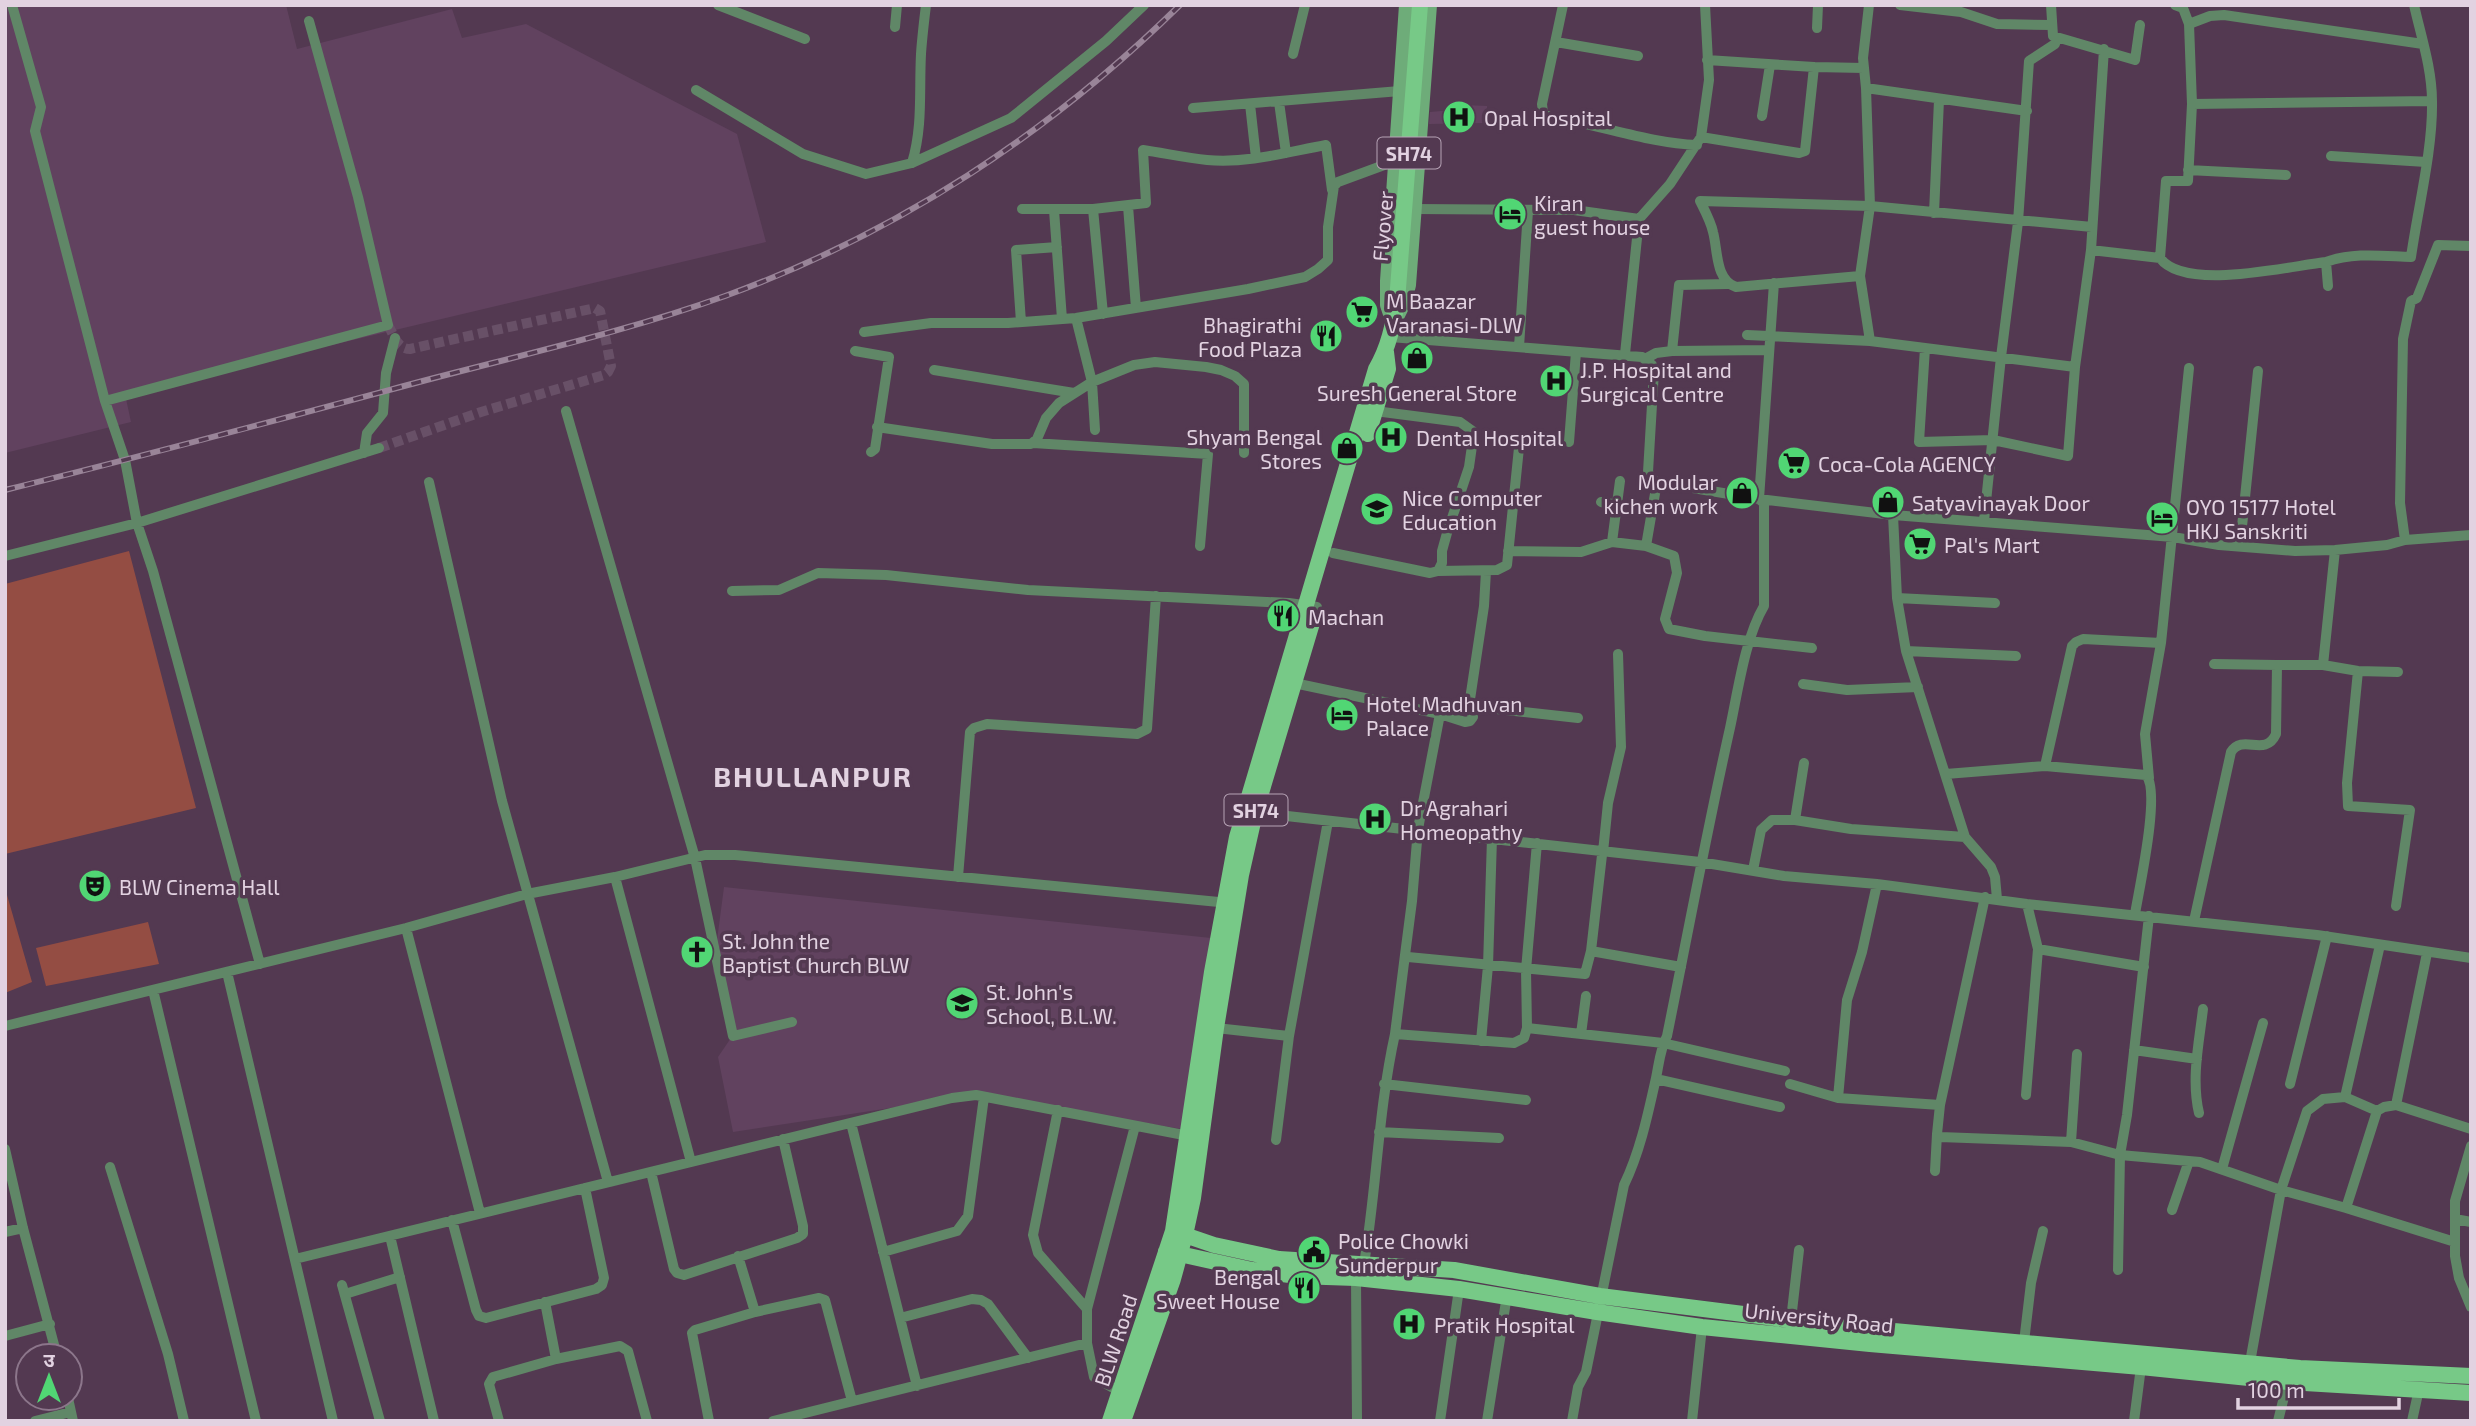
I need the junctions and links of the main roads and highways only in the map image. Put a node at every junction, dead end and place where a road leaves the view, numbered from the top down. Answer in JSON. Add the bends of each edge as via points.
{"nodes":[{"id":1,"x":1420,"y":5,"type":"edge"},
{"id":2,"x":1390,"y":338,"type":"junction"},
{"id":3,"x":1312,"y":606,"type":"junction"},
{"id":4,"x":1250,"y":812,"type":"junction"},
{"id":5,"x":1230,"y":903,"type":"junction"},
{"id":6,"x":1179,"y":1233,"type":"junction"},
{"id":7,"x":1173,"y":1252,"type":"junction"},
{"id":8,"x":1211,"y":1252,"type":"junction"},
{"id":9,"x":1360,"y":1271,"type":"junction"},
{"id":10,"x":1167,"y":1276,"type":"junction"},
{"id":11,"x":1598,"y":1304,"type":"junction"},
{"id":12,"x":1754,"y":1324,"type":"junction"},
{"id":13,"x":2248,"y":1371,"type":"junction"},
{"id":14,"x":2289,"y":1375,"type":"junction"},
{"id":15,"x":2471,"y":1376,"type":"edge"},
{"id":16,"x":2471,"y":1393,"type":"edge"},
{"id":17,"x":1110,"y":1421,"type":"edge"},
{"id":18,"x":1123,"y":1421,"type":"edge"}],
"edges":[{"from":1,"to":2,"type":"main road","name":"Flyover","number":"SH74","via":[[1397,301]]},
{"from":2,"to":3,"type":"main road","number":"SH74","via":[[1376,369]]},
{"from":2,"to":3,"type":"main road","number":"SH74","via":[[1388,369],[1376,411]]},
{"from":3,"to":4,"type":"main road","number":"SH74"},
{"from":3,"to":4,"type":"main road","number":"SH74","via":[[1294,683]]},
{"from":4,"to":5,"type":"main road","number":"SH74"},
{"from":5,"to":6,"type":"main road","number":"SH74","via":[[1189,1136]]},
{"from":5,"to":6,"type":"main road","number":"SH74","via":[[1197,1174]]},
{"from":6,"to":7,"type":"main road","number":"SH74"},
{"from":6,"to":8,"type":"main road"},
{"from":7,"to":8,"type":"main road","name":"University Road"},
{"from":7,"to":10,"type":"main road","number":"SH74"},
{"from":8,"to":9,"type":"main road","name":"University Road","via":[[1297,1276]]},
{"from":9,"to":11,"type":"main road","name":"University Road","via":[[1507,1296]]},
{"from":9,"to":11,"type":"main road","via":[[1454,1270]]},
{"from":10,"to":17,"type":"main road","name":"BLW Road","number":"SH74"},
{"from":10,"to":18,"type":"main road","number":"SH74"},
{"from":11,"to":12,"type":"main road"},
{"from":11,"to":12,"type":"main road","name":"University Road","via":[[1702,1326]]},
{"from":12,"to":13,"type":"main road","name":"University Road","via":[[1870,1344],[2141,1367]]},
{"from":12,"to":13,"type":"main road","via":[[1791,1320],[2024,1342]]},
{"from":13,"to":14,"type":"main road","name":"University Road"},
{"from":14,"to":15,"type":"main road"},
{"from":14,"to":16,"type":"main road","name":"University Road"}]}
